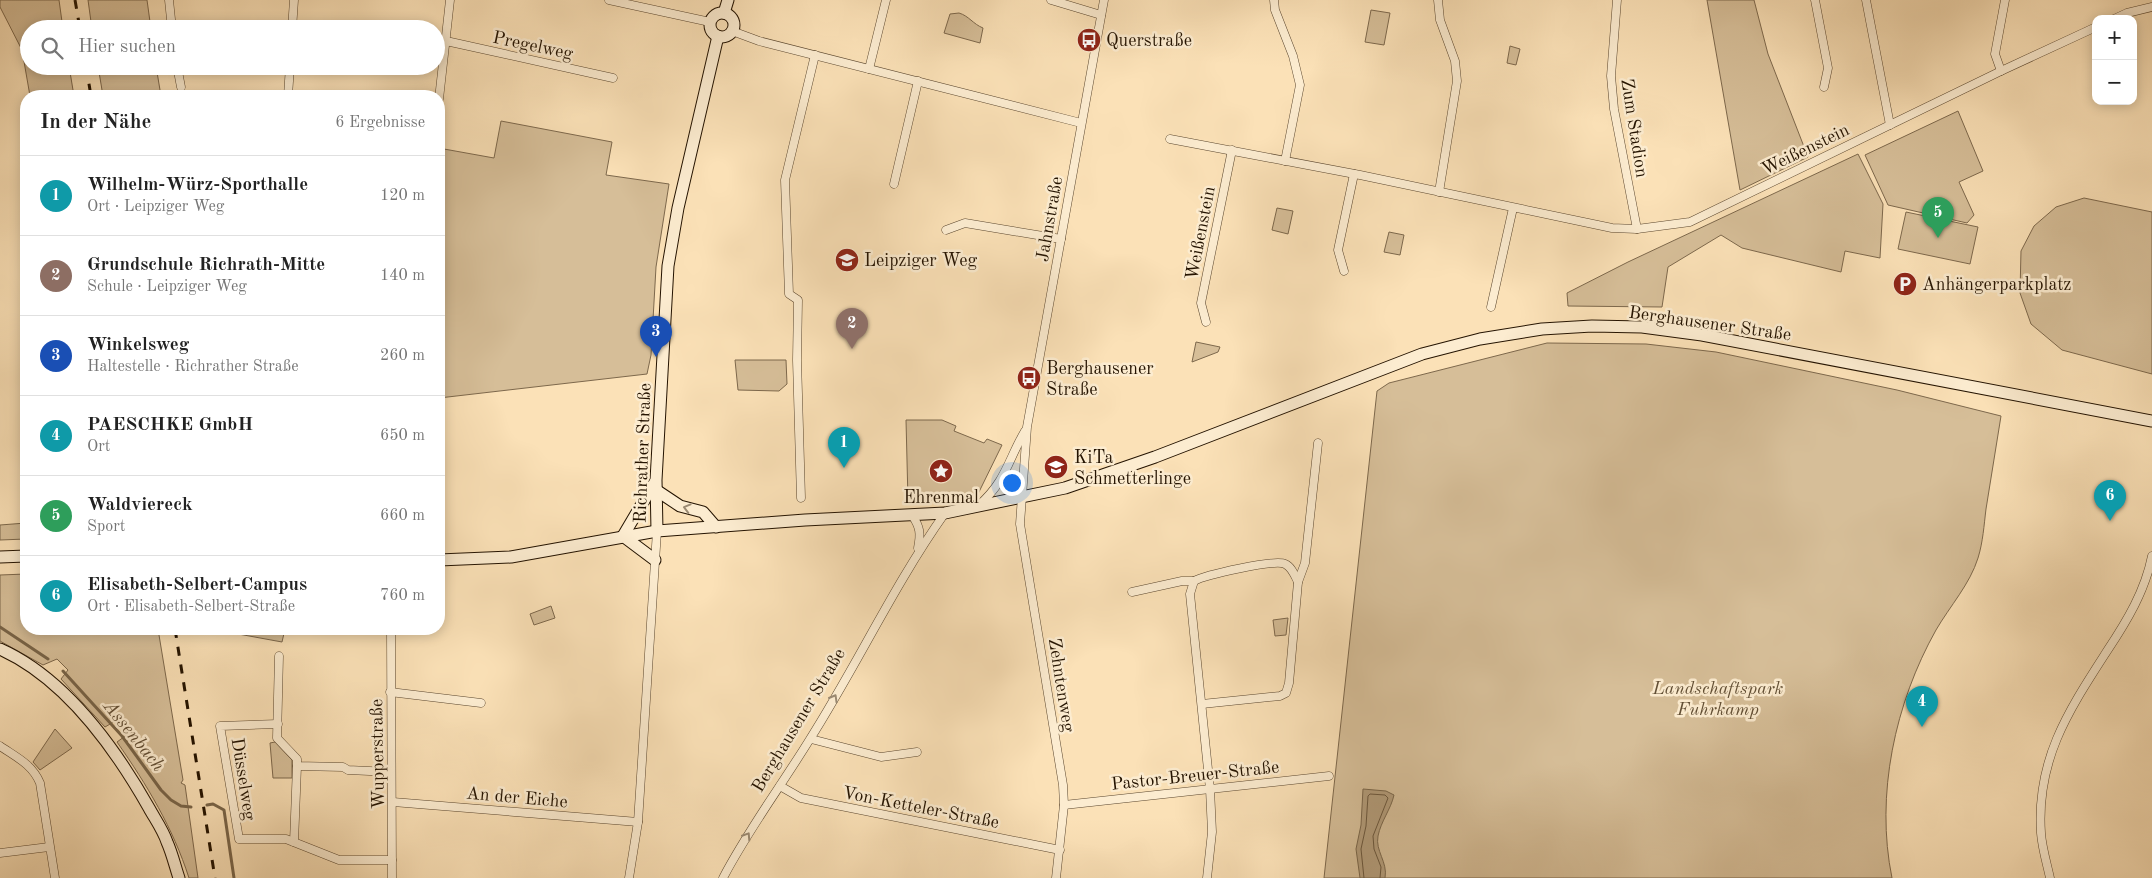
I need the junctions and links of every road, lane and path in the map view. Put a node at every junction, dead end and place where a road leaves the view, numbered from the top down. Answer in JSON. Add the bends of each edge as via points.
{"nodes":[{"id":1,"x":169,"y":0,"type":"edge"},
{"id":2,"x":294,"y":0,"type":"edge"},
{"id":3,"x":450,"y":0,"type":"edge"},
{"id":4,"x":728,"y":0,"type":"edge"},
{"id":5,"x":886,"y":0,"type":"edge"},
{"id":6,"x":1050,"y":0,"type":"edge"},
{"id":7,"x":1104,"y":0,"type":"edge"},
{"id":8,"x":1274,"y":0,"type":"edge"},
{"id":9,"x":1438,"y":0,"type":"edge"},
{"id":10,"x":1617,"y":0,"type":"edge"},
{"id":11,"x":1815,"y":0,"type":"edge"},
{"id":12,"x":1866,"y":0,"type":"edge"},
{"id":13,"x":2005,"y":0,"type":"edge"},
{"id":14,"x":614,"y":1,"type":"edge"},
{"id":15,"x":2152,"y":7,"type":"edge"},
{"id":16,"x":724,"y":13,"type":"junction"},
{"id":17,"x":1101,"y":15,"type":"junction"},
{"id":18,"x":2122,"y":15,"type":"edge"},
{"id":19,"x":171,"y":20,"type":"edge"},
{"id":20,"x":293,"y":20,"type":"edge"},
{"id":21,"x":710,"y":22,"type":"junction"},
{"id":22,"x":2092,"y":29,"type":"edge"},
{"id":23,"x":732,"y":31,"type":"junction"},
{"id":24,"x":718,"y":36,"type":"junction"},
{"id":25,"x":446,"y":41,"type":"junction"},
{"id":26,"x":445,"y":49,"type":"edge"},
{"id":27,"x":815,"y":55,"type":"junction"},
{"id":28,"x":869,"y":69,"type":"junction"},
{"id":29,"x":2001,"y":71,"type":"junction"},
{"id":30,"x":178,"y":75,"type":"edge"},
{"id":31,"x":289,"y":75,"type":"edge"},
{"id":32,"x":442,"y":75,"type":"edge"},
{"id":33,"x":613,"y":78,"type":"dead end"},
{"id":34,"x":918,"y":81,"type":"junction"},
{"id":35,"x":1824,"y":87,"type":"dead end"},
{"id":36,"x":180,"y":88,"type":"dead end"},
{"id":37,"x":288,"y":90,"type":"edge"},
{"id":38,"x":440,"y":90,"type":"edge"},
{"id":39,"x":1081,"y":123,"type":"junction"},
{"id":40,"x":1890,"y":124,"type":"junction"},
{"id":41,"x":1170,"y":139,"type":"dead end"},
{"id":42,"x":1232,"y":150,"type":"junction"},
{"id":43,"x":1286,"y":161,"type":"junction"},
{"id":44,"x":1354,"y":174,"type":"junction"},
{"id":45,"x":894,"y":184,"type":"dead end"},
{"id":46,"x":1439,"y":192,"type":"junction"},
{"id":47,"x":1513,"y":208,"type":"junction"},
{"id":48,"x":1637,"y":229,"type":"junction"},
{"id":49,"x":946,"y":230,"type":"dead end"},
{"id":50,"x":1061,"y":239,"type":"junction"},
{"id":51,"x":1344,"y":270,"type":"dead end"},
{"id":52,"x":1492,"y":307,"type":"dead end"},
{"id":53,"x":1206,"y":322,"type":"dead end"},
{"id":54,"x":2152,"y":421,"type":"edge"},
{"id":55,"x":1028,"y":427,"type":"junction"},
{"id":56,"x":1318,"y":443,"type":"dead end"},
{"id":57,"x":656,"y":485,"type":"junction"},
{"id":58,"x":801,"y":498,"type":"dead end"},
{"id":59,"x":1021,"y":498,"type":"junction"},
{"id":60,"x":976,"y":506,"type":"junction"},
{"id":61,"x":945,"y":513,"type":"junction"},
{"id":62,"x":912,"y":514,"type":"junction"},
{"id":63,"x":716,"y":527,"type":"junction"},
{"id":64,"x":657,"y":531,"type":"junction"},
{"id":65,"x":623,"y":536,"type":"junction"},
{"id":66,"x":917,"y":552,"type":"junction"},
{"id":67,"x":20,"y":556,"type":"edge"},
{"id":68,"x":2152,"y":556,"type":"edge"},
{"id":69,"x":0,"y":557,"type":"edge"},
{"id":70,"x":445,"y":560,"type":"edge"},
{"id":71,"x":655,"y":560,"type":"junction"},
{"id":72,"x":1194,"y":581,"type":"junction"},
{"id":73,"x":1298,"y":582,"type":"junction"},
{"id":74,"x":1132,"y":592,"type":"dead end"},
{"id":75,"x":391,"y":635,"type":"edge"},
{"id":76,"x":0,"y":649,"type":"edge"},
{"id":77,"x":280,"y":656,"type":"dead end"},
{"id":78,"x":390,"y":692,"type":"junction"},
{"id":79,"x":482,"y":703,"type":"dead end"},
{"id":80,"x":1202,"y":704,"type":"junction"},
{"id":81,"x":278,"y":724,"type":"junction"},
{"id":82,"x":811,"y":739,"type":"junction"},
{"id":83,"x":0,"y":746,"type":"edge"},
{"id":84,"x":917,"y":752,"type":"dead end"},
{"id":85,"x":297,"y":766,"type":"junction"},
{"id":86,"x":391,"y":772,"type":"junction"},
{"id":87,"x":1329,"y":776,"type":"dead end"},
{"id":88,"x":780,"y":786,"type":"junction"},
{"id":89,"x":1210,"y":789,"type":"junction"},
{"id":90,"x":393,"y":802,"type":"junction"},
{"id":91,"x":1064,"y":805,"type":"junction"},
{"id":92,"x":638,"y":822,"type":"junction"},
{"id":93,"x":294,"y":842,"type":"junction"},
{"id":94,"x":49,"y":847,"type":"junction"},
{"id":95,"x":1060,"y":850,"type":"junction"},
{"id":96,"x":0,"y":853,"type":"edge"},
{"id":97,"x":392,"y":860,"type":"junction"},
{"id":98,"x":630,"y":877,"type":"edge"},
{"id":99,"x":55,"y":878,"type":"edge"},
{"id":100,"x":179,"y":878,"type":"edge"},
{"id":101,"x":392,"y":878,"type":"edge"},
{"id":102,"x":723,"y":878,"type":"edge"},
{"id":103,"x":1056,"y":878,"type":"edge"},
{"id":104,"x":1207,"y":878,"type":"edge"},
{"id":105,"x":2050,"y":878,"type":"edge"}],
"edges":[{"from":1,"to":19,"type":"street"},
{"from":2,"to":20,"type":"street"},
{"from":3,"to":25,"type":"street"},
{"from":4,"to":16,"type":"main road"},
{"from":5,"to":28,"type":"street"},
{"from":6,"to":17,"type":"street"},
{"from":7,"to":17,"type":"street","name":"Jahnstraße"},
{"from":8,"to":43,"type":"street","via":[[1294,56],[1300,85]]},
{"from":9,"to":46,"type":"street","via":[[1440,20],[1456,61],[1457,81]]},
{"from":10,"to":48,"type":"street","name":"Zum Stadion","via":[[1611,76],[1614,110]]},
{"from":11,"to":35,"type":"street","via":[[1828,68]]},
{"from":12,"to":40,"type":"street"},
{"from":13,"to":29,"type":"street","via":[[1996,54]]},
{"from":14,"to":21,"type":"street"},
{"from":15,"to":18,"type":"street"},
{"from":16,"to":21,"type":"main road","via":[[716,14]]},
{"from":16,"to":23,"type":"main road","via":[[733,22]]},
{"from":17,"to":39,"type":"street","name":"Jahnstraße"},
{"from":21,"to":24,"type":"main road","via":[[712,31]]},
{"from":22,"to":29,"type":"street","name":"Weißenstein"},
{"from":23,"to":24,"type":"main road","via":[[726,36]]},
{"from":23,"to":27,"type":"street"},
{"from":24,"to":57,"type":"main road","name":"Richrather Straße","via":[[678,208],[668,266]]},
{"from":25,"to":26,"type":"street"},
{"from":25,"to":33,"type":"street","name":"Pregelweg"},
{"from":27,"to":28,"type":"street"},
{"from":27,"to":58,"type":"street","via":[[786,180],[789,294],[798,300]]},
{"from":28,"to":34,"type":"street"},
{"from":29,"to":40,"type":"street","name":"Weißenstein"},
{"from":30,"to":36,"type":"street"},
{"from":31,"to":37,"type":"street"},
{"from":32,"to":38,"type":"street"},
{"from":34,"to":39,"type":"street"},
{"from":34,"to":45,"type":"street"},
{"from":39,"to":50,"type":"street","name":"Jahnstraße"},
{"from":40,"to":48,"type":"street","name":"Weißenstein","via":[[1690,222]]},
{"from":41,"to":42,"type":"street","name":"Weißenstein"},
{"from":42,"to":43,"type":"street","name":"Weißenstein"},
{"from":42,"to":53,"type":"street","name":"Weißenstein","via":[[1201,303]]},
{"from":43,"to":44,"type":"street","name":"Weißenstein"},
{"from":44,"to":46,"type":"street","name":"Weißenstein"},
{"from":44,"to":51,"type":"street","via":[[1338,250]]},
{"from":46,"to":47,"type":"street","name":"Weißenstein"},
{"from":47,"to":48,"type":"street","name":"Weißenstein","via":[[1612,228]]},
{"from":47,"to":52,"type":"street"},
{"from":49,"to":50,"type":"street","via":[[964,223]]},
{"from":50,"to":55,"type":"street","name":"Jahnstraße"},
{"from":54,"to":59,"type":"main road","name":"Berghausener Straße","via":[[1702,335],[1642,327],[1542,329],[1422,354],[1146,460],[1065,488]]},
{"from":55,"to":59,"type":"street","name":"Jahnstraße"},
{"from":55,"to":60,"type":"street","name":"Jahnstraße","via":[[1002,480]]},
{"from":56,"to":73,"type":"street","via":[[1305,563]]},
{"from":63,"to":57,"type":"main road","one_way":true,"via":[[703,512],[680,506]]},
{"from":57,"to":64,"type":"main road","name":"Richrather Straße"},
{"from":57,"to":65,"type":"main road"},
{"from":59,"to":60,"type":"main road","name":"Berghausener Straße"},
{"from":59,"to":91,"type":"street","name":"Zehntenweg","via":[[1020,524]]},
{"from":60,"to":61,"type":"main road","name":"Berghausener Straße"},
{"from":61,"to":62,"type":"main road"},
{"from":61,"to":66,"type":"street","name":"Berghausener Straße"},
{"from":62,"to":63,"type":"main road"},
{"from":62,"to":66,"type":"street","name":"Berghausener Straße","via":[[921,534]]},
{"from":63,"to":64,"type":"main road"},
{"from":64,"to":65,"type":"main road"},
{"from":64,"to":71,"type":"street","name":"Richrather Straße"},
{"from":65,"to":70,"type":"main road","via":[[505,558]]},
{"from":65,"to":71,"type":"main road"},
{"from":82,"to":66,"type":"street","name":"Berghausener Straße","one_way":true},
{"from":67,"to":69,"type":"main road"},
{"from":68,"to":105,"type":"street","via":[[2130,615],[2075,701],[2052,748],[2045,774],[2041,834]]},
{"from":71,"to":92,"type":"street","name":"Richrather Straße"},
{"from":72,"to":73,"type":"street","via":[[1218,573],[1284,563]]},
{"from":72,"to":74,"type":"street"},
{"from":72,"to":80,"type":"street","via":[[1190,594]]},
{"from":73,"to":80,"type":"street","via":[[1286,693]]},
{"from":75,"to":78,"type":"street","name":"Wupperstraße"},
{"from":76,"to":100,"type":"main road","via":[[45,676],[100,735],[130,775],[167,841]]},
{"from":77,"to":81,"type":"street"},
{"from":78,"to":79,"type":"street"},
{"from":78,"to":86,"type":"street","name":"Wupperstraße"},
{"from":80,"to":89,"type":"street"},
{"from":81,"to":85,"type":"street","via":[[277,738],[297,759]]},
{"from":81,"to":93,"type":"street","name":"Düsselweg","via":[[220,726],[239,839],[286,839]]},
{"from":82,"to":84,"type":"street","via":[[882,757]]},
{"from":82,"to":88,"type":"street","name":"Berghausener Straße"},
{"from":83,"to":94,"type":"street","via":[[36,772]]},
{"from":85,"to":86,"type":"street"},
{"from":85,"to":93,"type":"street"},
{"from":86,"to":90,"type":"street","name":"Wupperstraße"},
{"from":87,"to":89,"type":"street","name":"Pastor-Breuer-Straße"},
{"from":88,"to":95,"type":"street","name":"Von-Ketteler-Straße","via":[[801,798]]},
{"from":102,"to":88,"type":"street","name":"Berghausener Straße","one_way":true},
{"from":89,"to":91,"type":"street","name":"Pastor-Breuer-Straße"},
{"from":89,"to":104,"type":"street","via":[[1212,832]]},
{"from":90,"to":92,"type":"street","name":"An der Eiche"},
{"from":90,"to":97,"type":"street","name":"Wupperstraße"},
{"from":91,"to":95,"type":"street","name":"Zehntenweg"},
{"from":92,"to":98,"type":"street","name":"Richrather Straße"},
{"from":93,"to":97,"type":"street","name":"Düsselweg","via":[[339,860]]},
{"from":94,"to":96,"type":"street"},
{"from":94,"to":99,"type":"street"},
{"from":95,"to":103,"type":"street","name":"Zehntenweg"},
{"from":97,"to":101,"type":"street","name":"Wupperstraße"}]}
